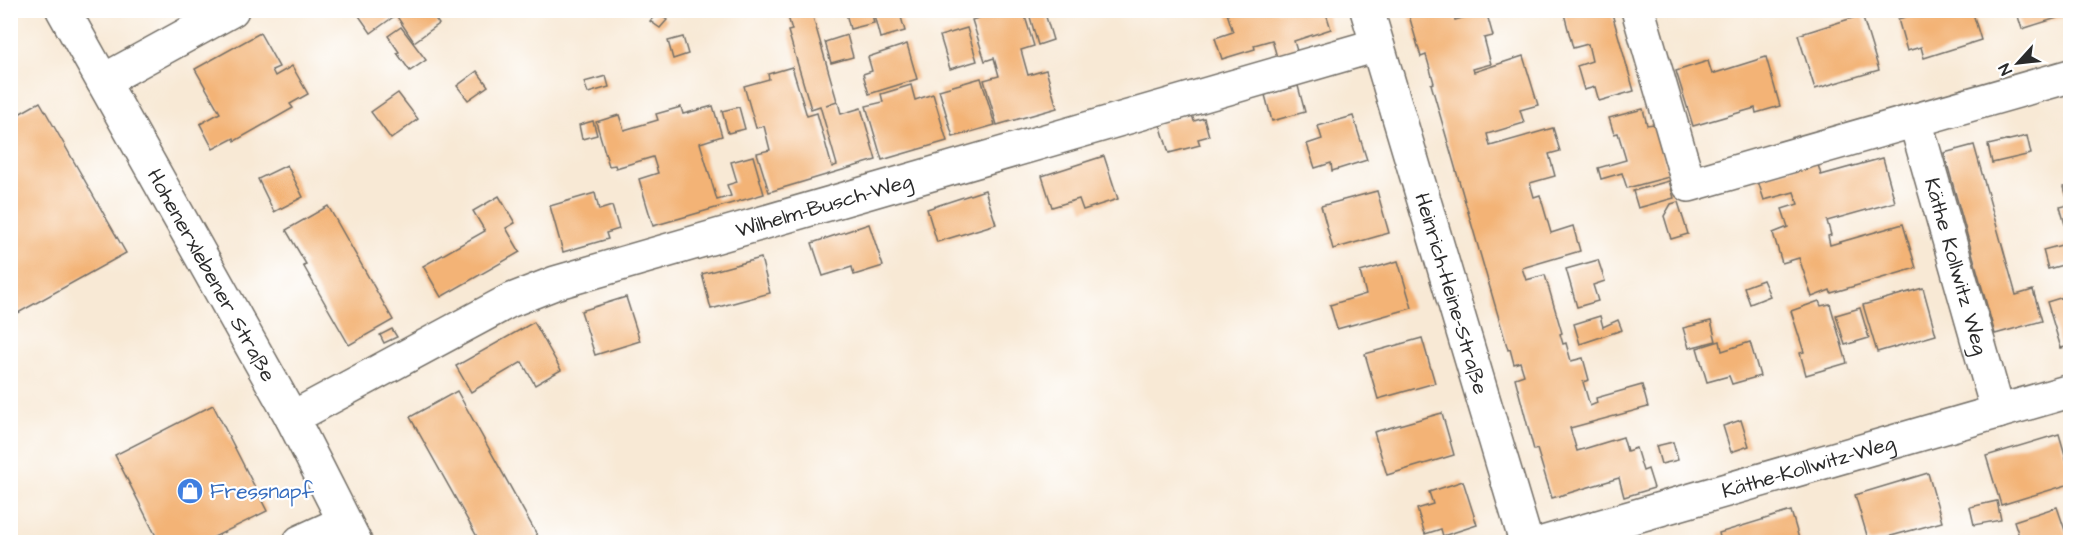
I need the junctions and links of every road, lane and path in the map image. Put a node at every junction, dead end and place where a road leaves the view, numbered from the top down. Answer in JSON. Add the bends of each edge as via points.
{"nodes":[{"id":1,"x":63,"y":10,"type":"edge"},
{"id":2,"x":232,"y":10,"type":"edge"},
{"id":3,"x":1367,"y":10,"type":"edge"},
{"id":4,"x":1639,"y":14,"type":"edge"},
{"id":5,"x":1377,"y":45,"type":"junction"},
{"id":6,"x":2070,"y":76,"type":"edge"},
{"id":7,"x":103,"y":81,"type":"junction"},
{"id":8,"x":1915,"y":120,"type":"junction"},
{"id":9,"x":2070,"y":391,"type":"edge"},
{"id":10,"x":1998,"y":412,"type":"junction"},
{"id":11,"x":292,"y":418,"type":"junction"},
{"id":12,"x":350,"y":532,"type":"edge"},
{"id":13,"x":300,"y":543,"type":"edge"},
{"id":14,"x":1526,"y":543,"type":"edge"},
{"id":15,"x":1546,"y":543,"type":"edge"}],
"edges":[{"from":1,"to":7,"type":"street","name":"Hohenerxlebener Straße"},
{"from":2,"to":7,"type":"street"},
{"from":3,"to":5,"type":"street","name":"Heinrich-Heine-Straße"},
{"from":4,"to":8,"type":"street","via":[[1689,185]]},
{"from":5,"to":11,"type":"street","name":"Wilhelm-Busch-Weg","via":[[555,283],[509,301]]},
{"from":5,"to":14,"type":"street","name":"Heinrich-Heine-Straße"},
{"from":6,"to":8,"type":"street"},
{"from":7,"to":11,"type":"street","name":"Hohenerxlebener Straße"},
{"from":8,"to":10,"type":"street","name":"Käthe Kollwitz Weg"},
{"from":9,"to":10,"type":"street","name":"Käthe-Kollwitz-Weg"},
{"from":10,"to":15,"type":"street","name":"Käthe-Kollwitz-Weg"},
{"from":11,"to":12,"type":"street","name":"Hohenerxlebener Straße"},
{"from":12,"to":13,"type":"street"}]}
